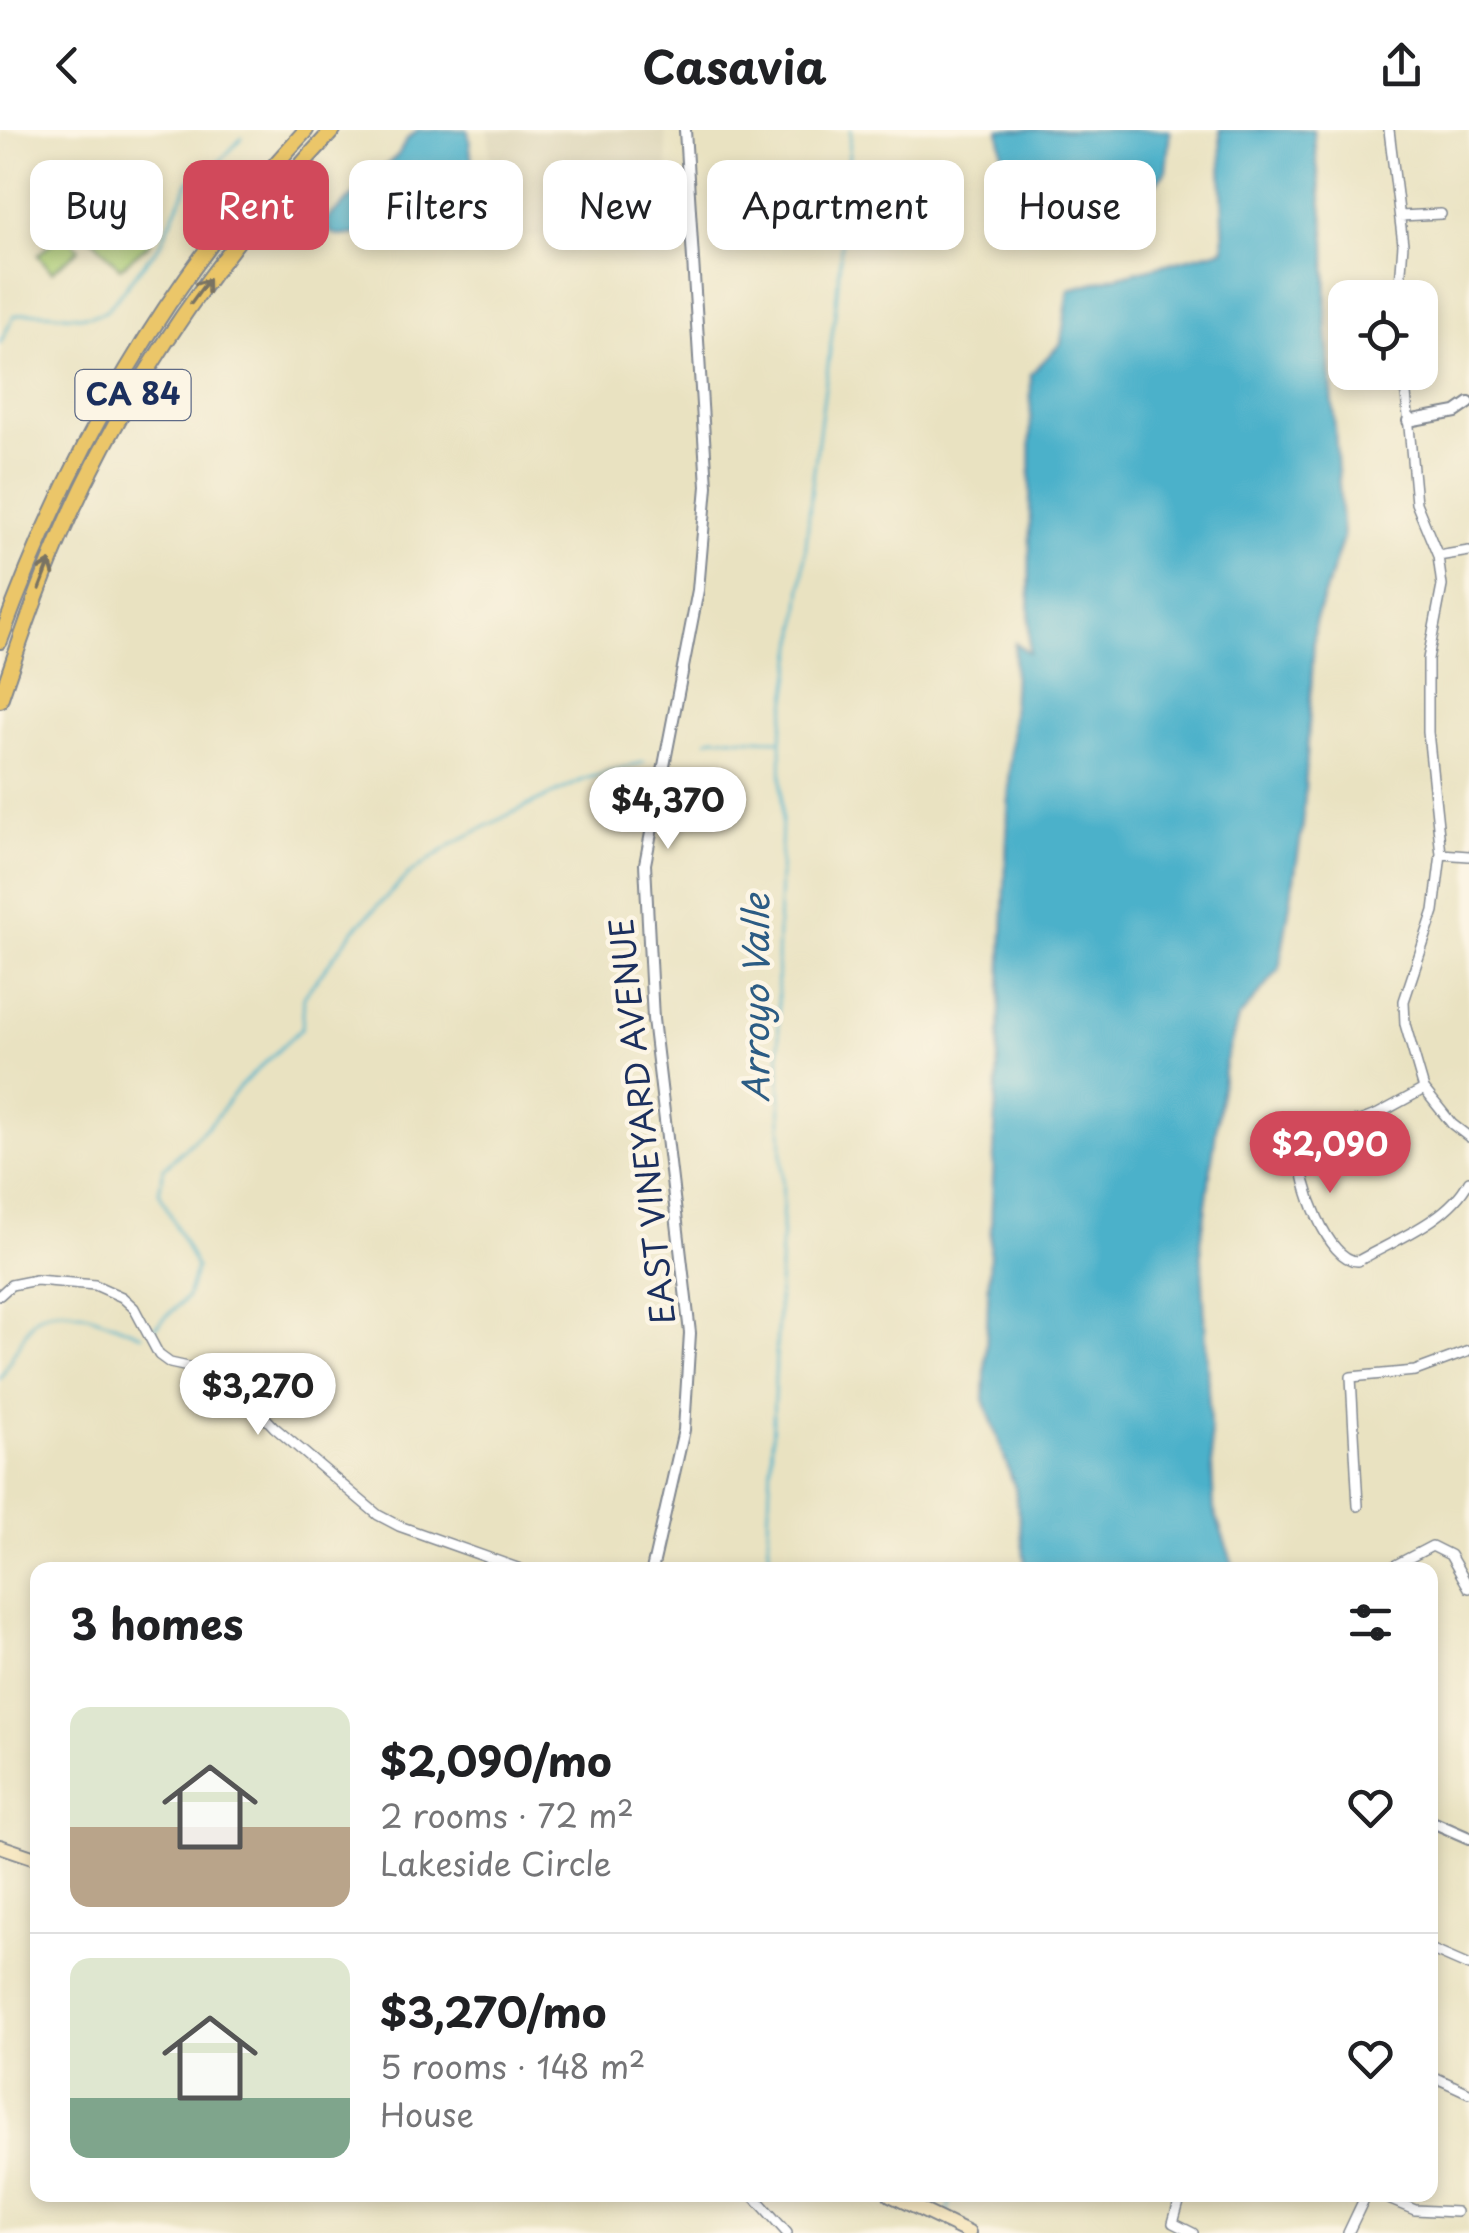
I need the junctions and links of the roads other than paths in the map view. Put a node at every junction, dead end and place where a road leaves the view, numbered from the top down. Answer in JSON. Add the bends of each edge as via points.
{"nodes":[{"id":1,"x":306,"y":130,"type":"edge"},
{"id":2,"x":333,"y":130,"type":"edge"},
{"id":3,"x":685,"y":130,"type":"edge"},
{"id":4,"x":1388,"y":130,"type":"edge"},
{"id":5,"x":1441,"y":214,"type":"dead end"},
{"id":6,"x":1400,"y":216,"type":"junction"},
{"id":7,"x":1400,"y":280,"type":"edge"},
{"id":8,"x":1405,"y":390,"type":"edge"},
{"id":9,"x":1469,"y":403,"type":"edge"},
{"id":10,"x":1408,"y":421,"type":"junction"},
{"id":11,"x":1469,"y":551,"type":"edge"},
{"id":12,"x":1438,"y":556,"type":"junction"},
{"id":13,"x":0,"y":641,"type":"edge"},
{"id":14,"x":0,"y":700,"type":"edge"},
{"id":15,"x":1441,"y":854,"type":"junction"},
{"id":16,"x":1469,"y":856,"type":"edge"},
{"id":17,"x":1424,"y":1088,"type":"junction"},
{"id":18,"x":1469,"y":1136,"type":"edge"},
{"id":19,"x":1469,"y":1182,"type":"edge"},
{"id":20,"x":0,"y":1295,"type":"edge"},
{"id":21,"x":1469,"y":1351,"type":"edge"},
{"id":22,"x":1358,"y":1506,"type":"dead end"},
{"id":23,"x":500,"y":1562,"type":"edge"},
{"id":24,"x":654,"y":1562,"type":"edge"},
{"id":25,"x":1401,"y":1562,"type":"edge"},
{"id":26,"x":1469,"y":1588,"type":"edge"},
{"id":27,"x":1438,"y":1824,"type":"edge"},
{"id":28,"x":1469,"y":1838,"type":"edge"},
{"id":29,"x":0,"y":1846,"type":"edge"},
{"id":30,"x":30,"y":1856,"type":"edge"},
{"id":31,"x":1438,"y":1952,"type":"edge"},
{"id":32,"x":1469,"y":1966,"type":"edge"},
{"id":33,"x":1438,"y":2079,"type":"edge"},
{"id":34,"x":1469,"y":2093,"type":"edge"},
{"id":35,"x":759,"y":2202,"type":"edge"},
{"id":36,"x":905,"y":2202,"type":"edge"},
{"id":37,"x":1179,"y":2202,"type":"edge"},
{"id":38,"x":1363,"y":2202,"type":"edge"},
{"id":39,"x":1396,"y":2202,"type":"edge"},
{"id":40,"x":1456,"y":2212,"type":"dead end"},
{"id":41,"x":788,"y":2233,"type":"edge"},
{"id":42,"x":969,"y":2233,"type":"edge"},
{"id":43,"x":1193,"y":2233,"type":"edge"},
{"id":44,"x":1348,"y":2233,"type":"edge"}],
"edges":[{"from":1,"to":13,"type":"highway","number":"CA 84","via":[[238,209],[141,342],[44,524]]},
{"from":14,"to":2,"type":"highway","number":"CA 84","one_way":true,"via":[[62,532],[158,353],[263,209]]},
{"from":3,"to":24,"type":"street","name":"EAST VINEYARD AVENUE","via":[[707,486],[698,590],[644,864],[654,1019],[690,1333],[684,1430]]},
{"from":4,"to":6,"type":"street"},
{"from":5,"to":6,"type":"street"},
{"from":6,"to":7,"type":"street"},
{"from":8,"to":10,"type":"street"},
{"from":9,"to":10,"type":"street"},
{"from":10,"to":12,"type":"street","via":[[1416,503]]},
{"from":11,"to":12,"type":"street"},
{"from":12,"to":15,"type":"street","via":[[1442,586],[1428,659],[1428,732]]},
{"from":15,"to":16,"type":"street"},
{"from":15,"to":17,"type":"street","via":[[1434,910],[1404,1001]]},
{"from":17,"to":18,"type":"street"},
{"from":17,"to":19,"type":"street","via":[[1378,1114],[1316,1126],[1307,1136],[1301,1152],[1305,1188],[1317,1214],[1340,1255],[1358,1261],[1433,1218]]},
{"from":20,"to":23,"type":"street","via":[[36,1280],[95,1285],[122,1296],[159,1355],[226,1375],[274,1427],[378,1515]]},
{"from":21,"to":22,"type":"street","via":[[1415,1370],[1351,1377]]},
{"from":25,"to":26,"type":"street","via":[[1432,1546],[1450,1555]]},
{"from":27,"to":28,"type":"street"},
{"from":29,"to":30,"type":"main road"},
{"from":31,"to":32,"type":"street"},
{"from":33,"to":34,"type":"street"},
{"from":35,"to":41,"type":"street"},
{"from":36,"to":42,"type":"main road"},
{"from":37,"to":43,"type":"street","via":[[1172,2223]]},
{"from":38,"to":44,"type":"street"},
{"from":39,"to":40,"type":"street"}]}
